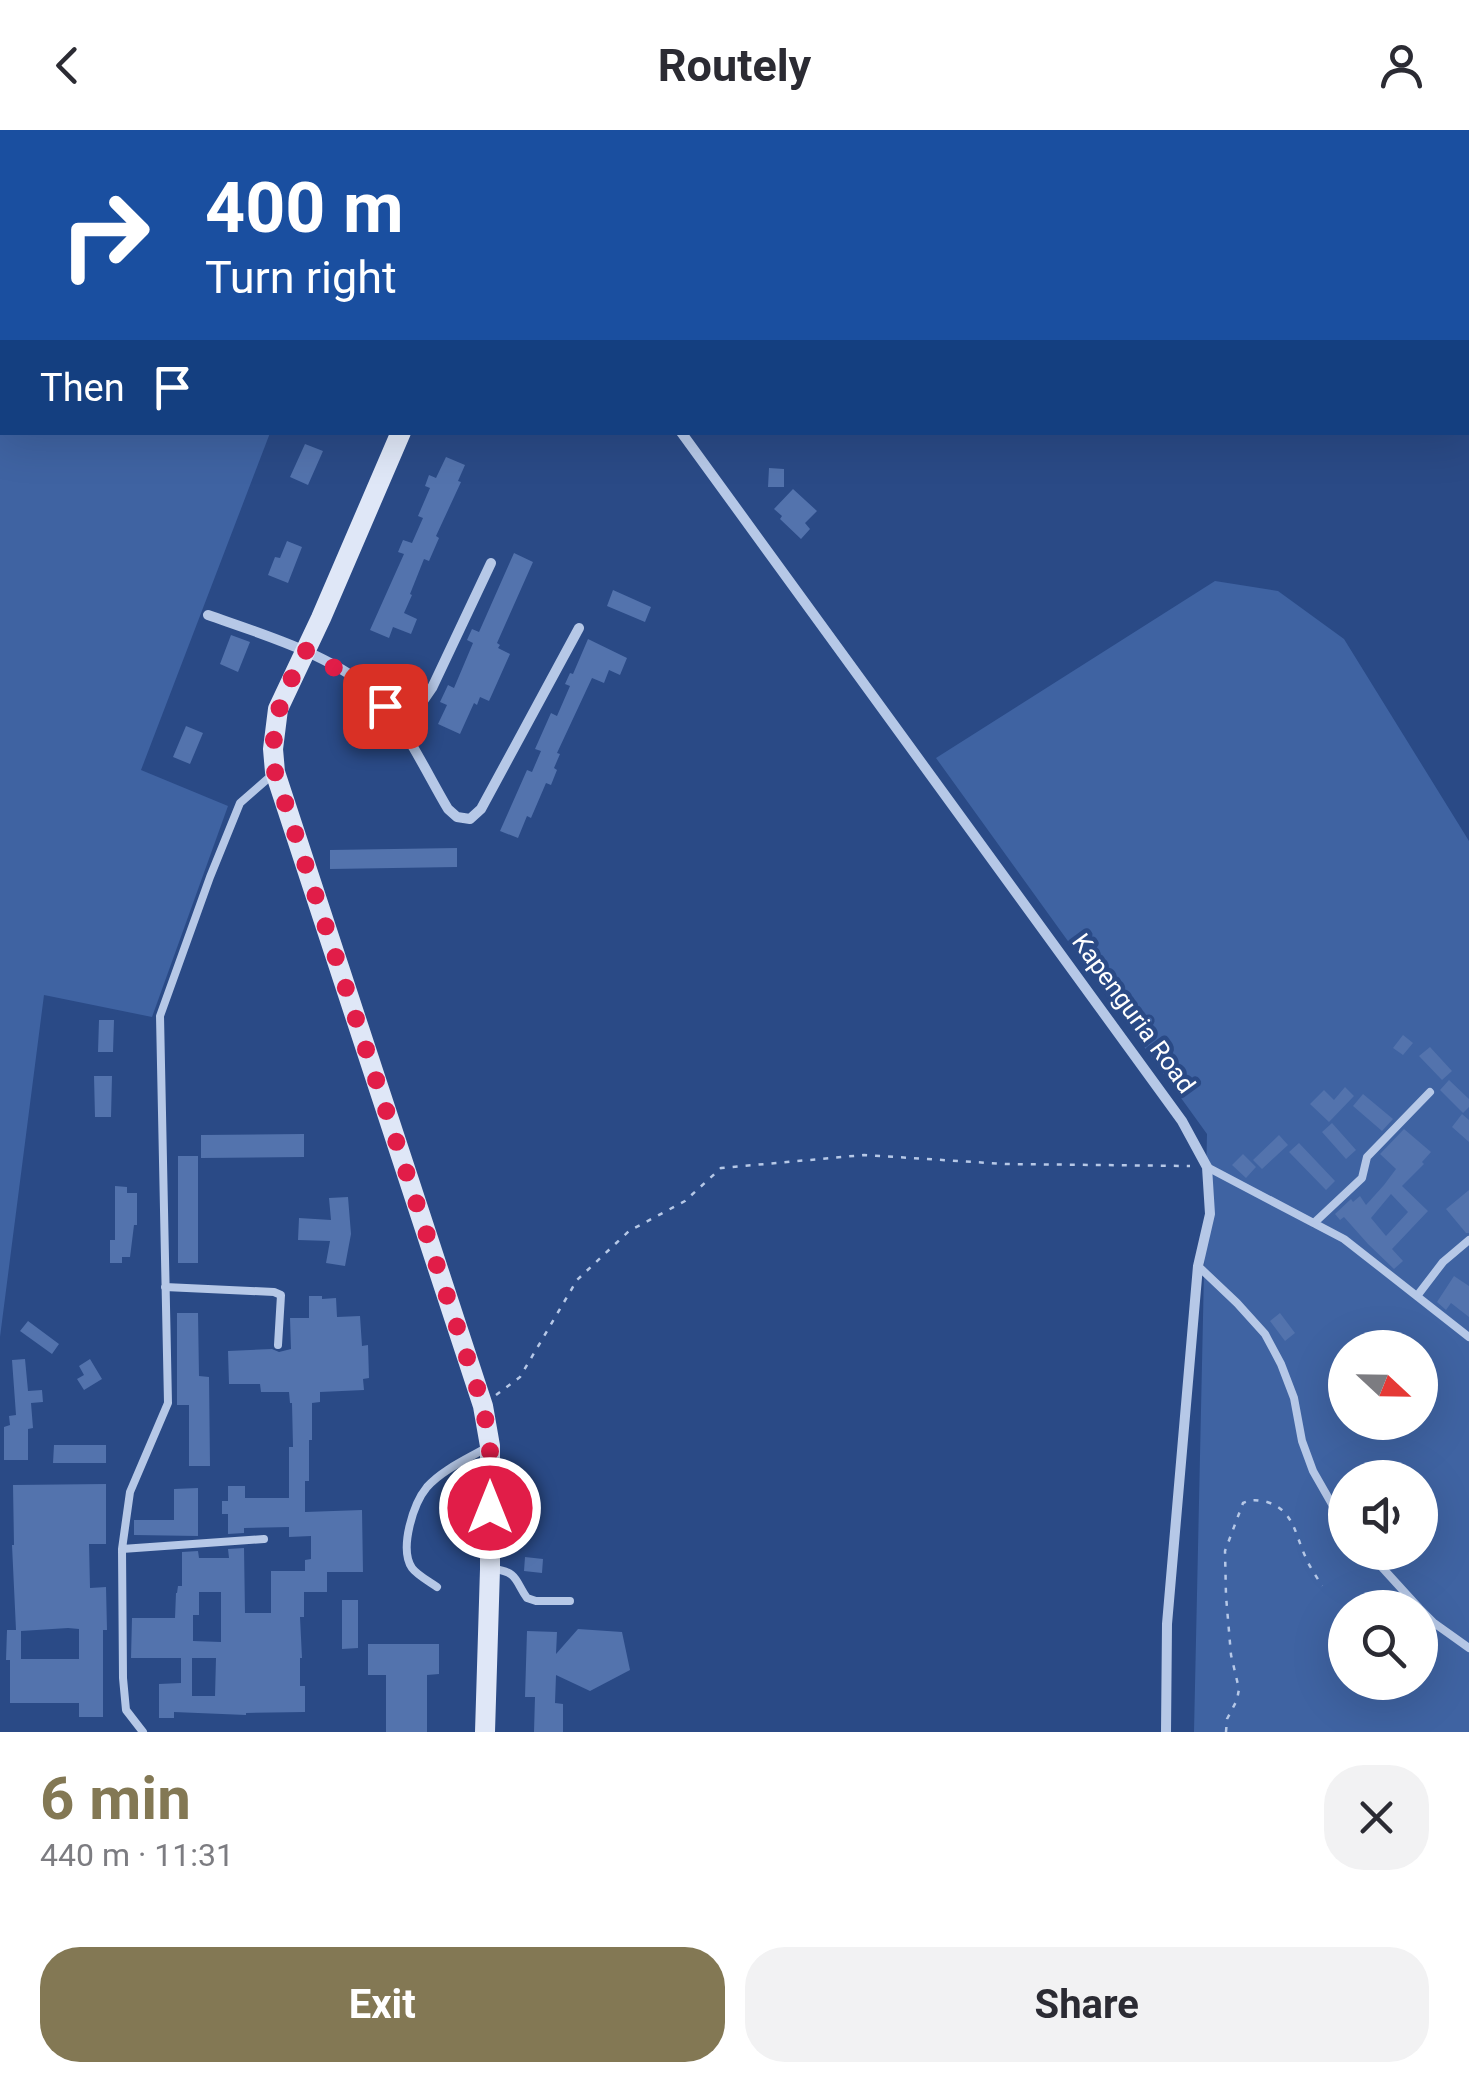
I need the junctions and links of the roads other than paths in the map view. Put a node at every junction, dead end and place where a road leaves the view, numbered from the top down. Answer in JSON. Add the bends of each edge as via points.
{"nodes":[{"id":1,"x":400,"y":435,"type":"edge"},
{"id":2,"x":683,"y":435,"type":"edge"},
{"id":3,"x":491,"y":563,"type":"dead end"},
{"id":4,"x":208,"y":615,"type":"dead end"},
{"id":5,"x":579,"y":628,"type":"dead end"},
{"id":6,"x":305,"y":650,"type":"junction"},
{"id":7,"x":399,"y":726,"type":"junction"},
{"id":8,"x":275,"y":772,"type":"junction"},
{"id":9,"x":1430,"y":1092,"type":"dead end"},
{"id":10,"x":1207,"y":1166,"type":"junction"},
{"id":11,"x":1314,"y":1223,"type":"junction"},
{"id":12,"x":1469,"y":1240,"type":"edge"},
{"id":13,"x":1198,"y":1266,"type":"junction"},
{"id":14,"x":166,"y":1288,"type":"junction"},
{"id":15,"x":1418,"y":1296,"type":"junction"},
{"id":16,"x":1469,"y":1336,"type":"edge"},
{"id":17,"x":278,"y":1345,"type":"dead end"},
{"id":18,"x":490,"y":1446,"type":"junction"},
{"id":19,"x":1328,"y":1497,"type":"edge"},
{"id":20,"x":264,"y":1539,"type":"dead end"},
{"id":21,"x":122,"y":1549,"type":"junction"},
{"id":22,"x":490,"y":1569,"type":"junction"},
{"id":23,"x":1384,"y":1570,"type":"edge"},
{"id":24,"x":437,"y":1587,"type":"dead end"},
{"id":25,"x":1403,"y":1590,"type":"edge"},
{"id":26,"x":570,"y":1601,"type":"dead end"},
{"id":27,"x":1438,"y":1626,"type":"edge"},
{"id":28,"x":1469,"y":1648,"type":"edge"},
{"id":29,"x":143,"y":1732,"type":"edge"},
{"id":30,"x":485,"y":1732,"type":"edge"},
{"id":31,"x":1166,"y":1732,"type":"edge"}],
"edges":[{"from":1,"to":6,"type":"street"},
{"from":2,"to":10,"type":"street","name":"Kapenguria Road","via":[[1182,1121]]},
{"from":3,"to":7,"type":"street","via":[[432,688]]},
{"from":4,"to":6,"type":"street"},
{"from":5,"to":7,"type":"street","via":[[481,809],[470,818],[448,809]]},
{"from":6,"to":7,"type":"street","via":[[371,690]]},
{"from":6,"to":8,"type":"street","via":[[278,708]]},
{"from":8,"to":14,"type":"lane","via":[[240,804],[160,1016]]},
{"from":8,"to":18,"type":"street","via":[[483,1406]]},
{"from":9,"to":11,"type":"lane","via":[[1367,1157],[1362,1178]]},
{"from":10,"to":11,"type":"lane"},
{"from":10,"to":13,"type":"street","name":"Kapenguria Road","via":[[1210,1214]]},
{"from":11,"to":15,"type":"lane"},
{"from":12,"to":15,"type":"lane","via":[[1442,1262]]},
{"from":13,"to":19,"type":"lane","via":[[1265,1334]]},
{"from":13,"to":31,"type":"street","name":"Kapenguria Road","via":[[1167,1624]]},
{"from":14,"to":17,"type":"lane","via":[[281,1295]]},
{"from":14,"to":21,"type":"lane","via":[[168,1403],[130,1492]]},
{"from":15,"to":16,"type":"lane"},
{"from":18,"to":22,"type":"street"},
{"from":18,"to":24,"type":"lane","via":[[427,1488],[412,1514],[406,1544],[412,1568]]},
{"from":20,"to":21,"type":"lane"},
{"from":21,"to":29,"type":"lane","via":[[126,1710]]},
{"from":22,"to":26,"type":"lane","via":[[508,1571],[527,1598]]},
{"from":22,"to":30,"type":"street"},
{"from":23,"to":25,"type":"lane"},
{"from":27,"to":28,"type":"lane"}]}
